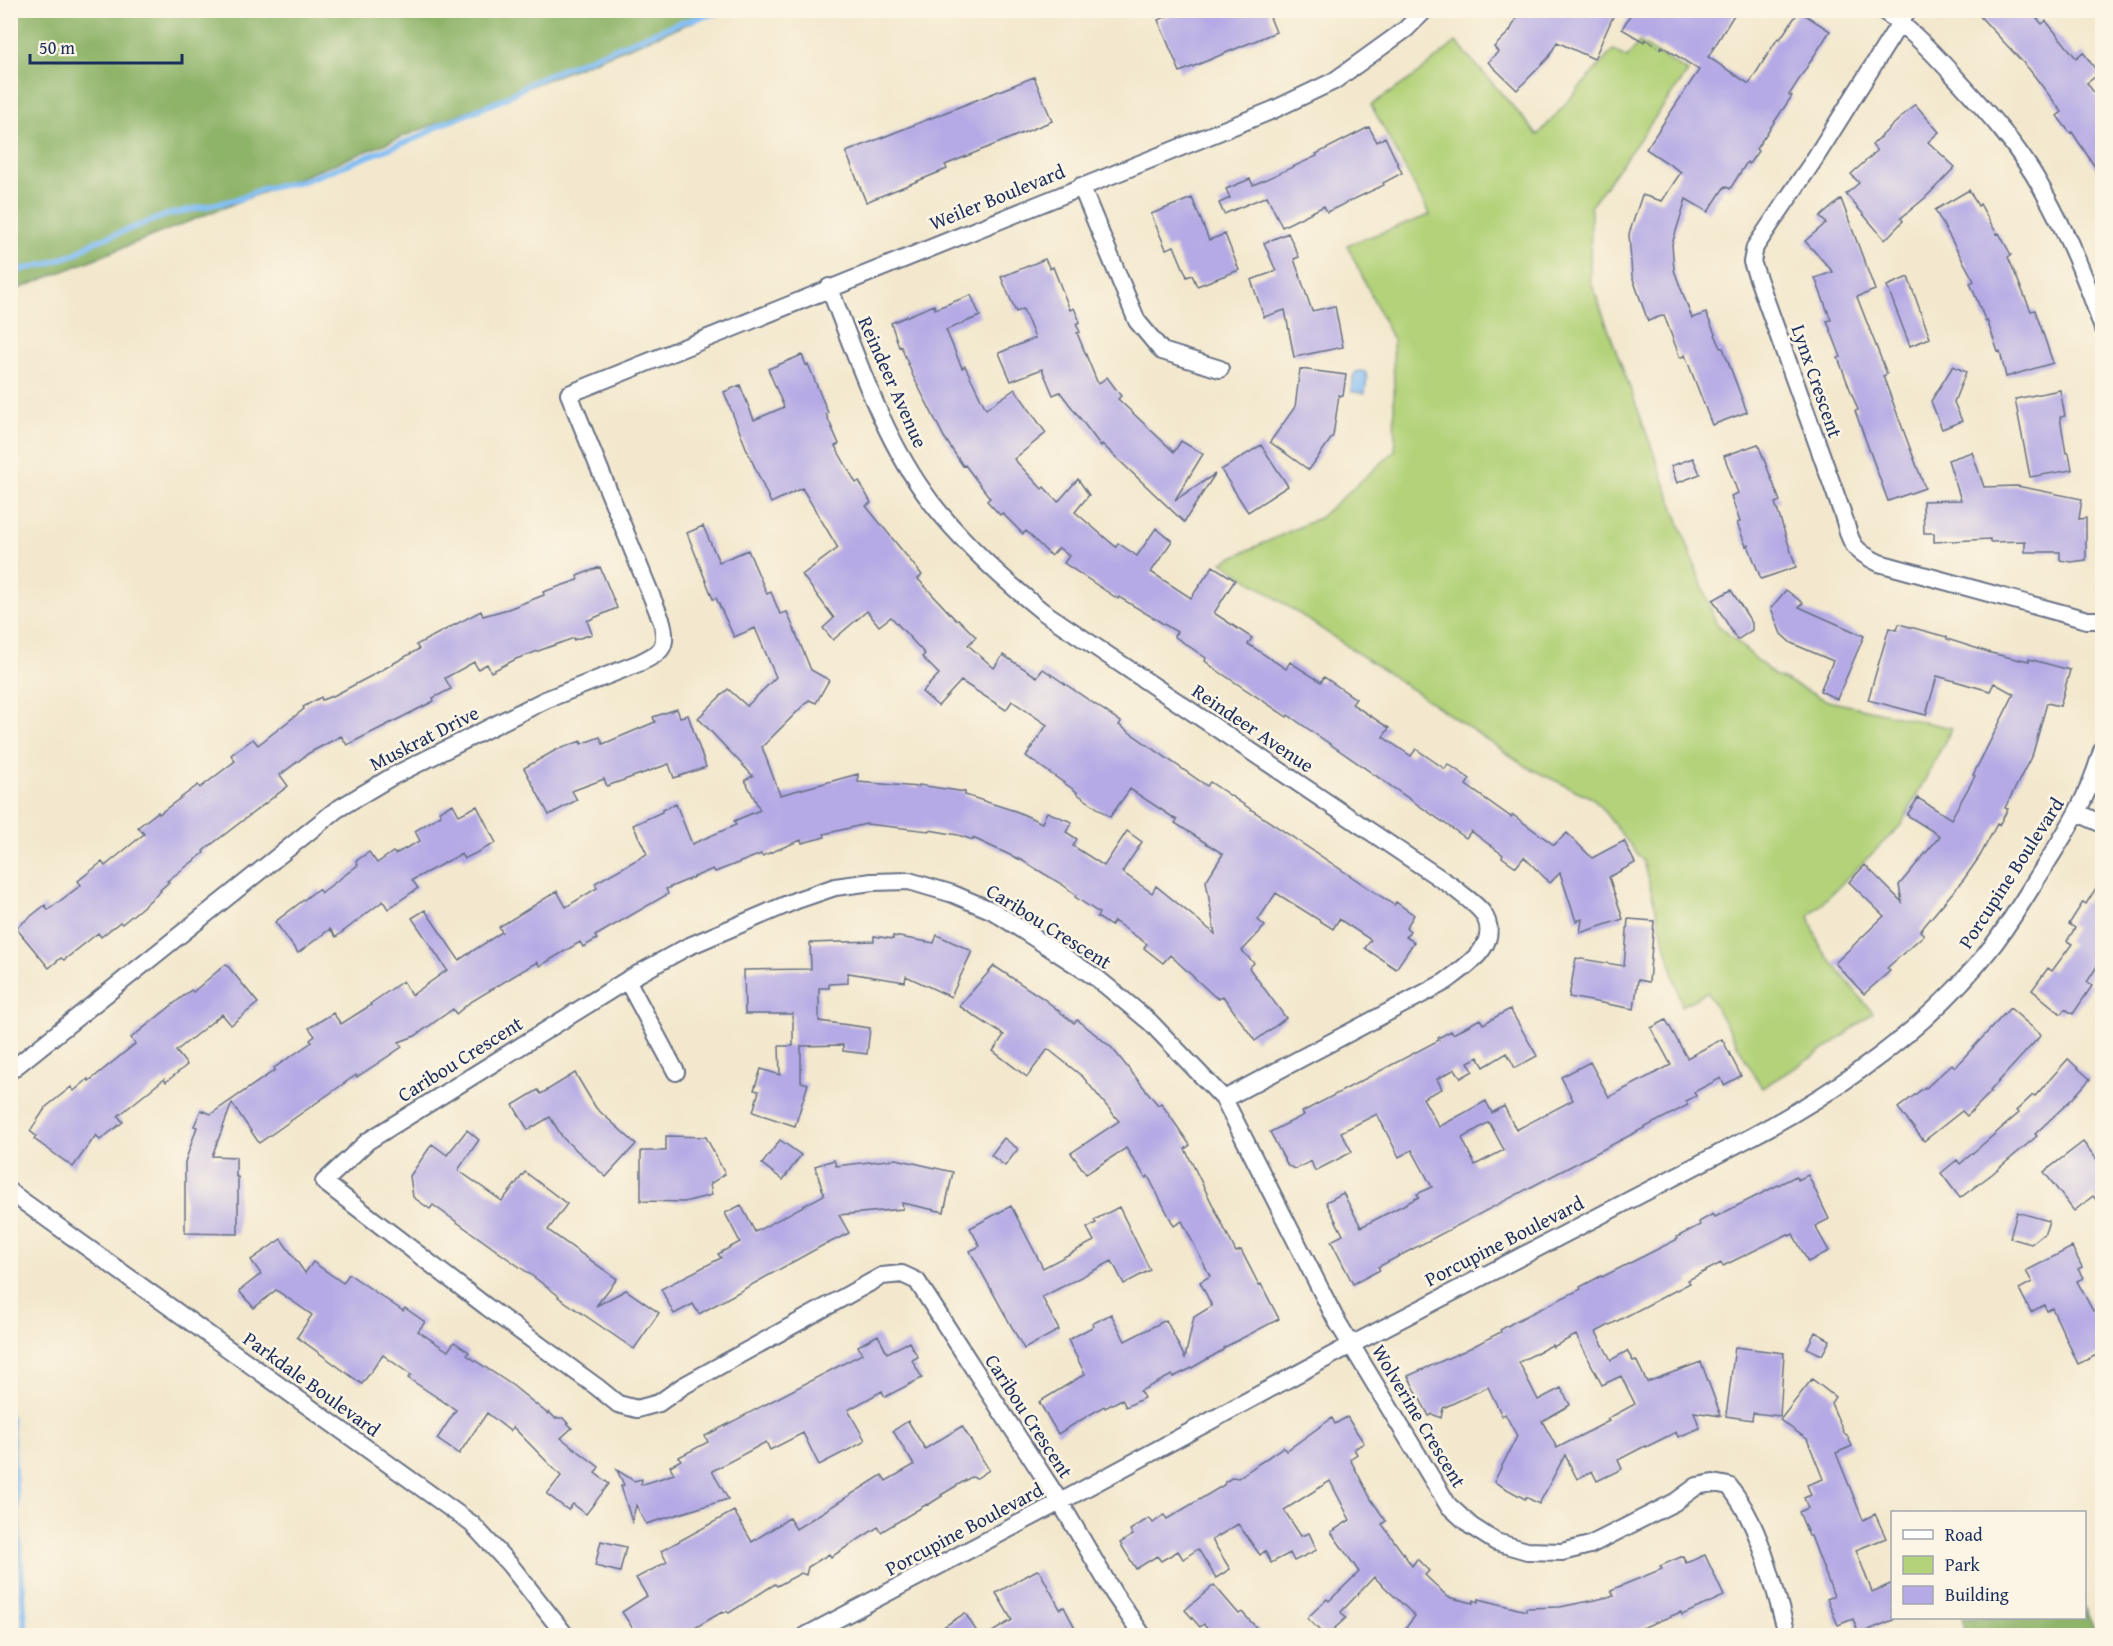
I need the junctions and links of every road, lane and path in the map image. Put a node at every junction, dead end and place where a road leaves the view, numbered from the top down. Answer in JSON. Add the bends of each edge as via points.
{"nodes":[{"id":1,"x":1425,"y":10,"type":"edge"},
{"id":2,"x":1882,"y":10,"type":"edge"},
{"id":3,"x":1904,"y":16,"type":"edge"},
{"id":4,"x":1081,"y":186,"type":"junction"},
{"id":5,"x":829,"y":287,"type":"junction"},
{"id":6,"x":2103,"y":326,"type":"edge"},
{"id":7,"x":1220,"y":369,"type":"dead end"},
{"id":8,"x":569,"y":394,"type":"joint"},
{"id":9,"x":2103,"y":620,"type":"edge"},
{"id":10,"x":2103,"y":750,"type":"edge"},
{"id":11,"x":2078,"y":813,"type":"junction"},
{"id":12,"x":2103,"y":824,"type":"edge"},
{"id":13,"x":627,"y":980,"type":"junction"},
{"id":14,"x":10,"y":1071,"type":"edge"},
{"id":15,"x":676,"y":1072,"type":"dead end"},
{"id":16,"x":1224,"y":1100,"type":"junction"},
{"id":17,"x":10,"y":1192,"type":"edge"},
{"id":18,"x":1351,"y":1345,"type":"junction"},
{"id":19,"x":1060,"y":1502,"type":"junction"},
{"id":20,"x":566,"y":1635,"type":"edge"},
{"id":21,"x":805,"y":1635,"type":"edge"},
{"id":22,"x":1143,"y":1635,"type":"edge"},
{"id":23,"x":1788,"y":1635,"type":"edge"}],
"edges":[{"from":1,"to":4,"type":"street","name":"Weiler Boulevard","via":[[1407,29],[1334,81],[1273,110]]},
{"from":2,"to":3,"type":"street"},
{"from":3,"to":6,"type":"street","via":[[2020,154],[2041,186],[2084,275]]},
{"from":3,"to":9,"type":"street","name":"Lynx Crescent","via":[[1755,247],[1752,262],[1855,548],[1879,563],[2087,620]]},
{"from":4,"to":5,"type":"street","name":"Weiler Boulevard"},
{"from":4,"to":7,"type":"street","via":[[1137,321],[1162,351]]},
{"from":5,"to":8,"type":"street","name":"Weiler Boulevard"},
{"from":5,"to":16,"type":"street","name":"Reindeer Avenue","via":[[877,406],[906,464],[930,501],[997,574],[1042,611],[1452,886],[1481,911],[1489,925],[1490,936],[1474,960],[1445,982]]},
{"from":8,"to":14,"type":"street","name":"Muskrat Drive","via":[[662,622],[662,649],[639,663],[545,700],[393,776],[336,810]]},
{"from":10,"to":11,"type":"street","name":"Porcupine Boulevard"},
{"from":11,"to":12,"type":"street"},
{"from":11,"to":18,"type":"street","name":"Porcupine Boulevard","via":[[1995,942],[1971,971],[1936,1008],[1870,1063],[1791,1116]]},
{"from":13,"to":15,"type":"street"},
{"from":13,"to":16,"type":"street","name":"Caribou Crescent","via":[[687,947],[797,900],[835,887],[909,881],[993,911],[1098,979],[1150,1022]]},
{"from":13,"to":19,"type":"street","name":"Caribou Crescent","via":[[368,1141],[324,1182],[618,1404],[637,1409],[659,1403],[882,1276],[902,1274],[917,1281]]},
{"from":16,"to":18,"type":"street","name":"Caribou Crescent"},
{"from":17,"to":20,"type":"street","name":"Parkdale Boulevard","via":[[472,1524]]},
{"from":18,"to":19,"type":"street","name":"Porcupine Boulevard"},
{"from":18,"to":23,"type":"street","name":"Wolverine Crescent","via":[[1448,1505],[1496,1542],[1527,1551],[1562,1552],[1590,1545],[1675,1502],[1697,1486],[1729,1486],[1740,1499],[1759,1541]]},
{"from":19,"to":21,"type":"street","name":"Porcupine Boulevard"},
{"from":19,"to":22,"type":"street"}]}
